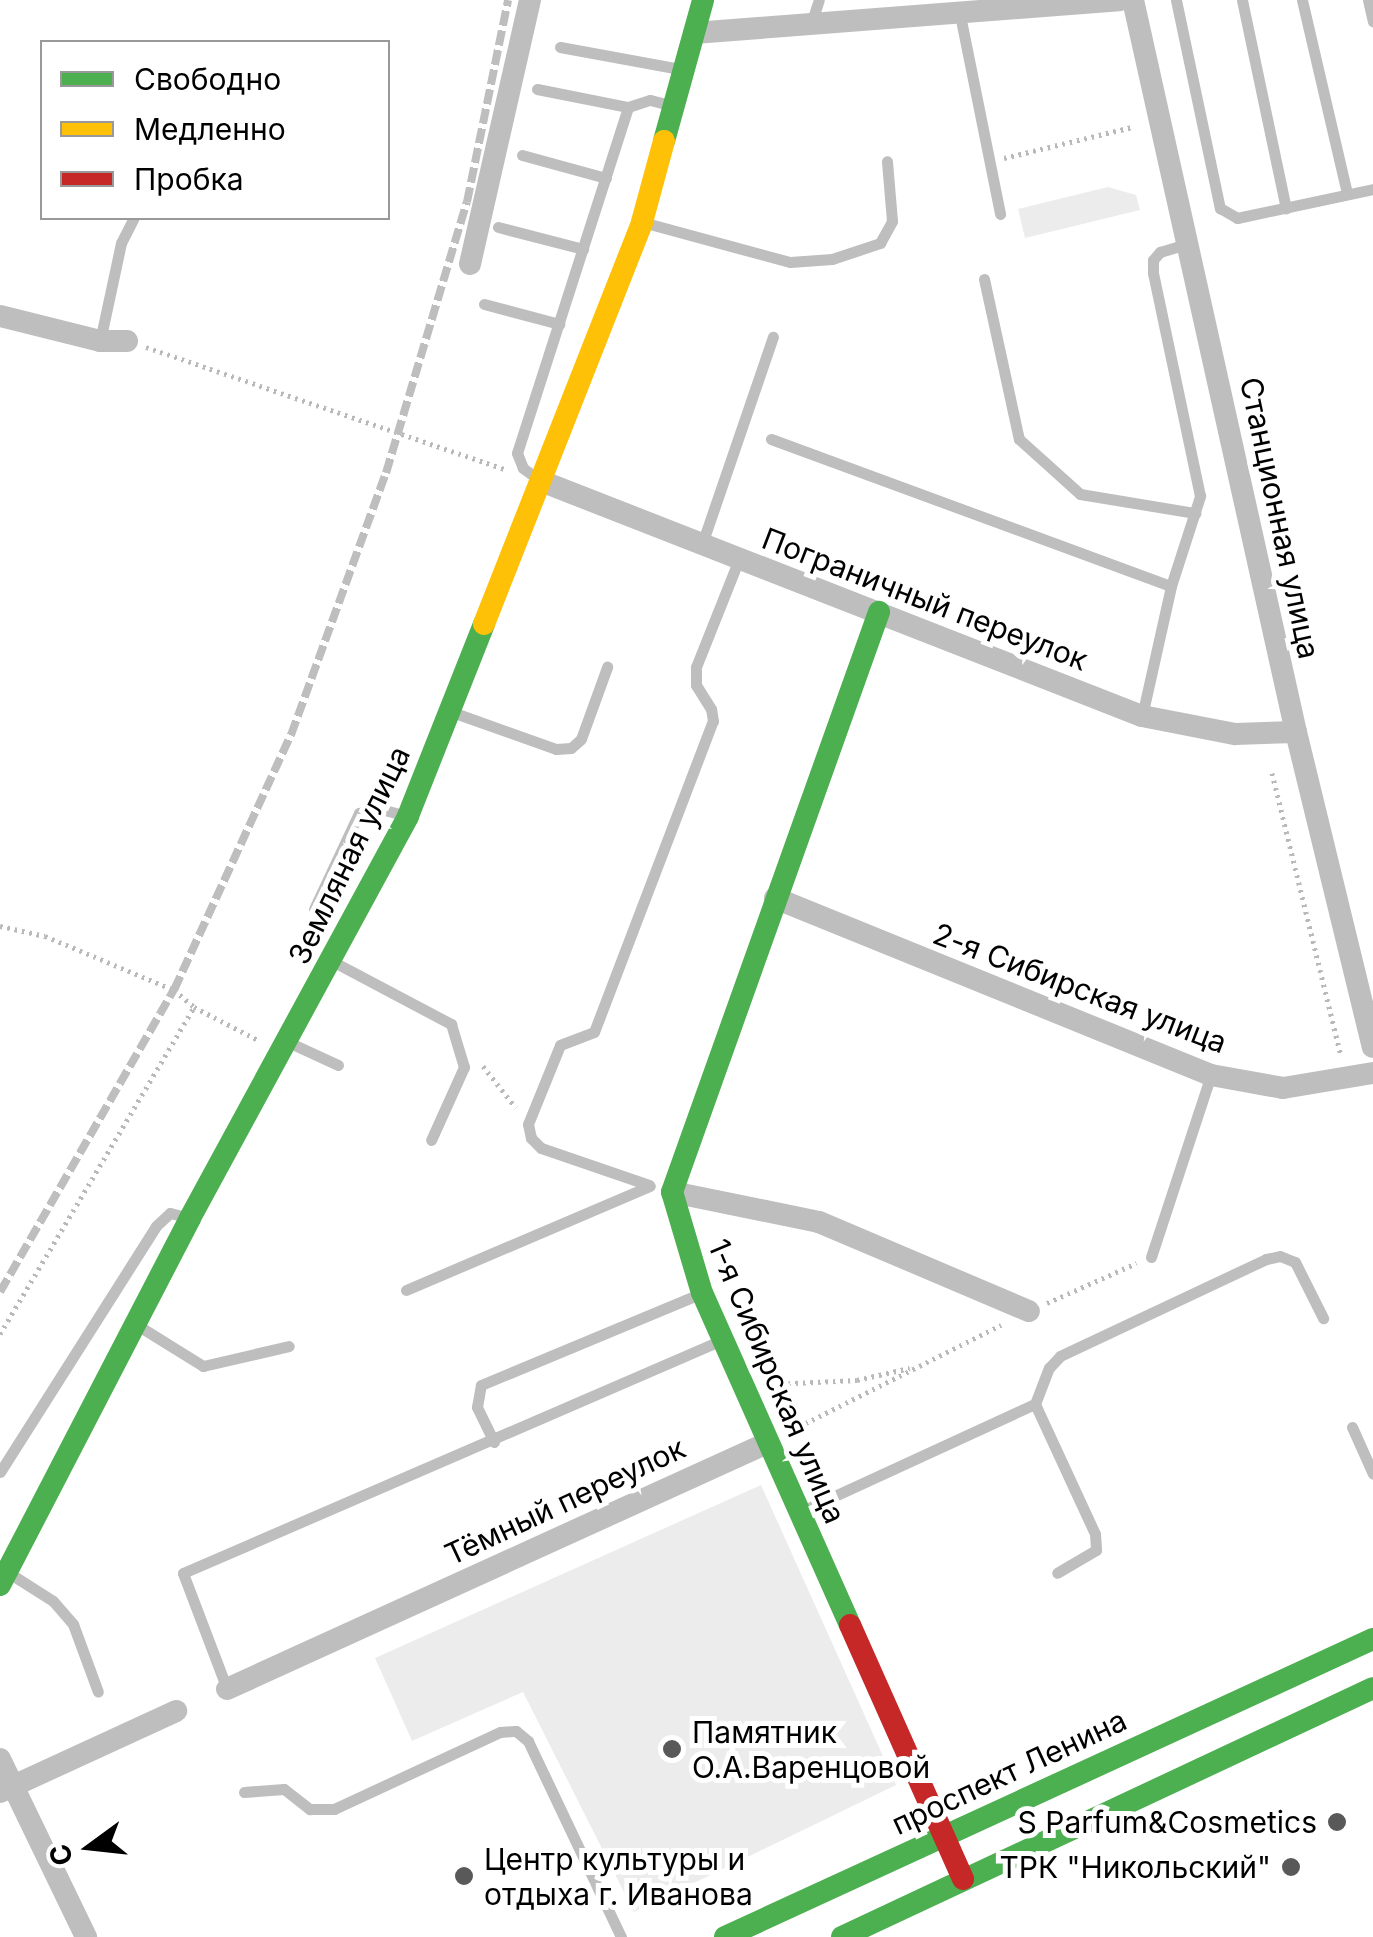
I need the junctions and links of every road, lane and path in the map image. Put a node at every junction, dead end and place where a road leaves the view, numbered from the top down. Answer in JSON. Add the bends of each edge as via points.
{"nodes":[{"id":1,"x":530,"y":0,"type":"edge"},
{"id":2,"x":703,"y":0,"type":"edge"},
{"id":3,"x":818,"y":0,"type":"edge"},
{"id":4,"x":1119,"y":0,"type":"edge"},
{"id":5,"x":1133,"y":0,"type":"edge"},
{"id":6,"x":1176,"y":0,"type":"edge"},
{"id":7,"x":1242,"y":0,"type":"edge"},
{"id":8,"x":1302,"y":0,"type":"edge"},
{"id":9,"x":1368,"y":0,"type":"edge"},
{"id":10,"x":960,"y":15,"type":"junction"},
{"id":11,"x":1373,"y":21,"type":"edge"},
{"id":12,"x":810,"y":24,"type":"junction"},
{"id":13,"x":694,"y":33,"type":"junction"},
{"id":14,"x":560,"y":47,"type":"dead end"},
{"id":15,"x":684,"y":70,"type":"junction"},
{"id":16,"x":537,"y":89,"type":"dead end"},
{"id":17,"x":674,"y":106,"type":"junction"},
{"id":18,"x":628,"y":107,"type":"junction"},
{"id":19,"x":1132,"y":127,"type":"dead end"},
{"id":20,"x":522,"y":156,"type":"dead end"},
{"id":21,"x":887,"y":161,"type":"dead end"},
{"id":22,"x":990,"y":162,"type":"junction"},
{"id":23,"x":606,"y":178,"type":"junction"},
{"id":24,"x":1373,"y":189,"type":"edge"},
{"id":25,"x":1347,"y":194,"type":"junction"},
{"id":26,"x":1286,"y":208,"type":"junction"},
{"id":27,"x":1000,"y":214,"type":"dead end"},
{"id":28,"x":133,"y":220,"type":"edge"},
{"id":29,"x":642,"y":222,"type":"junction"},
{"id":30,"x":498,"y":228,"type":"dead end"},
{"id":31,"x":1190,"y":243,"type":"junction"},
{"id":32,"x":583,"y":248,"type":"junction"},
{"id":33,"x":470,"y":264,"type":"dead end"},
{"id":34,"x":984,"y":279,"type":"dead end"},
{"id":35,"x":484,"y":304,"type":"dead end"},
{"id":36,"x":0,"y":316,"type":"edge"},
{"id":37,"x":559,"y":324,"type":"junction"},
{"id":38,"x":774,"y":337,"type":"dead end"},
{"id":39,"x":100,"y":341,"type":"junction"},
{"id":40,"x":128,"y":341,"type":"joint"},
{"id":41,"x":770,"y":439,"type":"dead end"},
{"id":42,"x":472,"y":458,"type":"dead end"},
{"id":43,"x":541,"y":481,"type":"junction"},
{"id":44,"x":1195,"y":513,"type":"junction"},
{"id":45,"x":702,"y":544,"type":"junction"},
{"id":46,"x":738,"y":559,"type":"junction"},
{"id":47,"x":1170,"y":586,"type":"junction"},
{"id":48,"x":879,"y":612,"type":"junction"},
{"id":49,"x":607,"y":666,"type":"dead end"},
{"id":50,"x":448,"y":710,"type":"junction"},
{"id":51,"x":1142,"y":716,"type":"junction"},
{"id":52,"x":1296,"y":732,"type":"junction"},
{"id":53,"x":1272,"y":773,"type":"dead end"},
{"id":54,"x":408,"y":816,"type":"junction"},
{"id":55,"x":775,"y":898,"type":"junction"},
{"id":56,"x":314,"y":910,"type":"dead end"},
{"id":57,"x":0,"y":926,"type":"edge"},
{"id":58,"x":332,"y":961,"type":"junction"},
{"id":59,"x":194,"y":1008,"type":"junction"},
{"id":60,"x":451,"y":1024,"type":"junction"},
{"id":61,"x":276,"y":1043,"type":"junction"},
{"id":62,"x":1373,"y":1047,"type":"edge"},
{"id":63,"x":338,"y":1065,"type":"dead end"},
{"id":64,"x":1373,"y":1073,"type":"edge"},
{"id":65,"x":1211,"y":1075,"type":"junction"},
{"id":66,"x":1346,"y":1078,"type":"junction"},
{"id":67,"x":528,"y":1124,"type":"junction"},
{"id":68,"x":432,"y":1140,"type":"dead end"},
{"id":69,"x":660,"y":1189,"type":"junction"},
{"id":70,"x":190,"y":1218,"type":"junction"},
{"id":71,"x":1150,"y":1257,"type":"joint"},
{"id":72,"x":406,"y":1290,"type":"dead end"},
{"id":73,"x":702,"y":1292,"type":"junction"},
{"id":74,"x":1029,"y":1312,"type":"junction"},
{"id":75,"x":1323,"y":1318,"type":"dead end"},
{"id":76,"x":137,"y":1324,"type":"junction"},
{"id":77,"x":0,"y":1334,"type":"edge"},
{"id":78,"x":722,"y":1340,"type":"junction"},
{"id":79,"x":288,"y":1346,"type":"dead end"},
{"id":80,"x":918,"y":1366,"type":"junction"},
{"id":81,"x":780,"y":1381,"type":"dead end"},
{"id":82,"x":1034,"y":1404,"type":"junction"},
{"id":83,"x":1352,"y":1427,"type":"dead end"},
{"id":84,"x":494,"y":1442,"type":"junction"},
{"id":85,"x":767,"y":1442,"type":"junction"},
{"id":86,"x":0,"y":1472,"type":"edge"},
{"id":87,"x":1373,"y":1474,"type":"edge"},
{"id":88,"x":798,"y":1513,"type":"junction"},
{"id":89,"x":1056,"y":1573,"type":"dead end"},
{"id":90,"x":3,"y":1578,"type":"edge"},
{"id":91,"x":1373,"y":1639,"type":"edge"},
{"id":92,"x":227,"y":1688,"type":"joint"},
{"id":93,"x":1373,"y":1688,"type":"edge"},
{"id":94,"x":98,"y":1692,"type":"dead end"},
{"id":95,"x":176,"y":1711,"type":"dead end"},
{"id":96,"x":0,"y":1758,"type":"edge"},
{"id":97,"x":6,"y":1789,"type":"edge"},
{"id":98,"x":244,"y":1792,"type":"dead end"},
{"id":99,"x":943,"y":1834,"type":"junction"},
{"id":100,"x":964,"y":1879,"type":"junction"},
{"id":101,"x":786,"y":1908,"type":"junction"},
{"id":102,"x":86,"y":1937,"type":"edge"},
{"id":103,"x":622,"y":1937,"type":"edge"},
{"id":104,"x":725,"y":1937,"type":"edge"},
{"id":105,"x":796,"y":1937,"type":"edge"},
{"id":106,"x":842,"y":1937,"type":"edge"}],
"edges":[{"from":1,"to":33,"type":"street"},
{"from":2,"to":13,"type":"main road","name":"Земляная улица"},
{"from":3,"to":12,"type":"lane"},
{"from":4,"to":10,"type":"street"},
{"from":5,"to":31,"type":"street","name":"Станционная улица"},
{"from":6,"to":26,"type":"lane","via":[[1220,208],[1237,218]]},
{"from":7,"to":26,"type":"lane"},
{"from":8,"to":25,"type":"lane"},
{"from":9,"to":11,"type":"lane"},
{"from":10,"to":12,"type":"street"},
{"from":10,"to":22,"type":"lane"},
{"from":12,"to":13,"type":"street"},
{"from":13,"to":15,"type":"main road","name":"Земляная улица"},
{"from":14,"to":15,"type":"lane"},
{"from":15,"to":17,"type":"main road","name":"Земляная улица"},
{"from":16,"to":18,"type":"lane"},
{"from":17,"to":18,"type":"lane","via":[[650,100]]},
{"from":17,"to":29,"type":"main road","name":"Земляная улица"},
{"from":18,"to":23,"type":"lane"},
{"from":19,"to":22,"type":"path"},
{"from":20,"to":23,"type":"lane"},
{"from":21,"to":29,"type":"lane","via":[[892,221],[886,232],[880,242],[832,260],[790,262]]},
{"from":22,"to":27,"type":"lane"},
{"from":23,"to":32,"type":"lane"},
{"from":24,"to":25,"type":"lane"},
{"from":25,"to":26,"type":"lane"},
{"from":28,"to":39,"type":"lane","via":[[121,243]]},
{"from":29,"to":43,"type":"main road","name":"Земляная улица"},
{"from":30,"to":32,"type":"lane"},
{"from":31,"to":44,"type":"lane","via":[[1160,252],[1153,273],[1200,496]]},
{"from":31,"to":52,"type":"street","name":"Станционная улица"},
{"from":32,"to":37,"type":"lane"},
{"from":34,"to":44,"type":"lane","via":[[1019,439],[1080,494]]},
{"from":35,"to":37,"type":"lane"},
{"from":36,"to":39,"type":"street"},
{"from":37,"to":43,"type":"lane","via":[[518,453]]},
{"from":38,"to":45,"type":"lane"},
{"from":39,"to":40,"type":"street"},
{"from":40,"to":42,"type":"path"},
{"from":41,"to":47,"type":"lane"},
{"from":43,"to":45,"type":"street","name":"Пограничный переулок"},
{"from":43,"to":50,"type":"main road","name":"Земляная улица"},
{"from":44,"to":47,"type":"lane"},
{"from":45,"to":46,"type":"street","name":"Пограничный переулок"},
{"from":46,"to":48,"type":"street","name":"Пограничный переулок"},
{"from":46,"to":67,"type":"lane","via":[[696,667],[696,685],[713,722],[594,1032],[560,1045]]},
{"from":47,"to":51,"type":"lane"},
{"from":48,"to":51,"type":"street","name":"Пограничный переулок"},
{"from":48,"to":55,"type":"main road"},
{"from":49,"to":50,"type":"lane","via":[[581,739],[571,748],[556,749]]},
{"from":50,"to":54,"type":"main road","name":"Земляная улица"},
{"from":51,"to":52,"type":"street","name":"Пограничный переулок","via":[[1236,734]]},
{"from":52,"to":62,"type":"street","name":"Станционная улица"},
{"from":53,"to":66,"type":"path"},
{"from":54,"to":56,"type":"lane","via":[[376,808],[359,813]]},
{"from":54,"to":58,"type":"main road","name":"Земляная улица"},
{"from":55,"to":65,"type":"street","name":"2-я Сибирская улица"},
{"from":55,"to":69,"type":"main road"},
{"from":57,"to":59,"type":"path","via":[[45,936],[174,990]]},
{"from":58,"to":60,"type":"lane"},
{"from":58,"to":61,"type":"main road","name":"Земляная улица"},
{"from":59,"to":61,"type":"path"},
{"from":59,"to":77,"type":"path"},
{"from":60,"to":67,"type":"path"},
{"from":60,"to":68,"type":"lane","via":[[464,1066]]},
{"from":61,"to":63,"type":"lane"},
{"from":61,"to":70,"type":"main road","name":"Земляная улица"},
{"from":64,"to":66,"type":"street","name":"2-я Сибирская улица"},
{"from":65,"to":66,"type":"street","name":"2-я Сибирская улица","via":[[1284,1088]]},
{"from":65,"to":71,"type":"lane"},
{"from":67,"to":69,"type":"lane","via":[[540,1148]]},
{"from":69,"to":72,"type":"lane"},
{"from":69,"to":73,"type":"main road","name":"1-я Сибирская улица"},
{"from":69,"to":74,"type":"street","via":[[819,1222]]},
{"from":70,"to":76,"type":"main road","name":"Земляная улица"},
{"from":70,"to":86,"type":"lane","via":[[170,1213],[156,1226]]},
{"from":71,"to":74,"type":"path"},
{"from":73,"to":78,"type":"main road","name":"1-я Сибирская улица"},
{"from":73,"to":84,"type":"lane","via":[[481,1385],[477,1408]]},
{"from":74,"to":80,"type":"path"},
{"from":75,"to":82,"type":"lane","via":[[1295,1262],[1266,1258],[1060,1356]]},
{"from":76,"to":79,"type":"lane","via":[[204,1366]]},
{"from":76,"to":90,"type":"main road","name":"Земляная улица"},
{"from":78,"to":84,"type":"lane"},
{"from":78,"to":85,"type":"main road","name":"1-я Сибирская улица"},
{"from":80,"to":81,"type":"path","via":[[857,1380]]},
{"from":80,"to":85,"type":"path"},
{"from":82,"to":88,"type":"lane"},
{"from":82,"to":89,"type":"lane","via":[[1095,1534],[1096,1550]]},
{"from":83,"to":87,"type":"lane"},
{"from":84,"to":92,"type":"lane","via":[[183,1573]]},
{"from":85,"to":88,"type":"main road","name":"1-я Сибирская улица"},
{"from":85,"to":92,"type":"street","name":"Тёмный переулок"},
{"from":88,"to":99,"type":"main road","name":"1-я Сибирская улица"},
{"from":90,"to":94,"type":"lane","via":[[53,1600],[73,1624]]},
{"from":91,"to":99,"type":"main road","name":"проспект Ленина"},
{"from":93,"to":100,"type":"main road"},
{"from":95,"to":97,"type":"street"},
{"from":96,"to":97,"type":"street"},
{"from":97,"to":102,"type":"street"},
{"from":98,"to":103,"type":"lane","via":[[284,1789],[310,1809],[334,1809],[500,1732],[516,1731],[528,1741]]},
{"from":99,"to":100,"type":"main road","name":"1-я Сибирская улица"},
{"from":99,"to":101,"type":"main road","name":"проспект Ленина"},
{"from":100,"to":106,"type":"main road"},
{"from":101,"to":104,"type":"main road","name":"проспект Ленина"},
{"from":101,"to":105,"type":"main road"}]}
